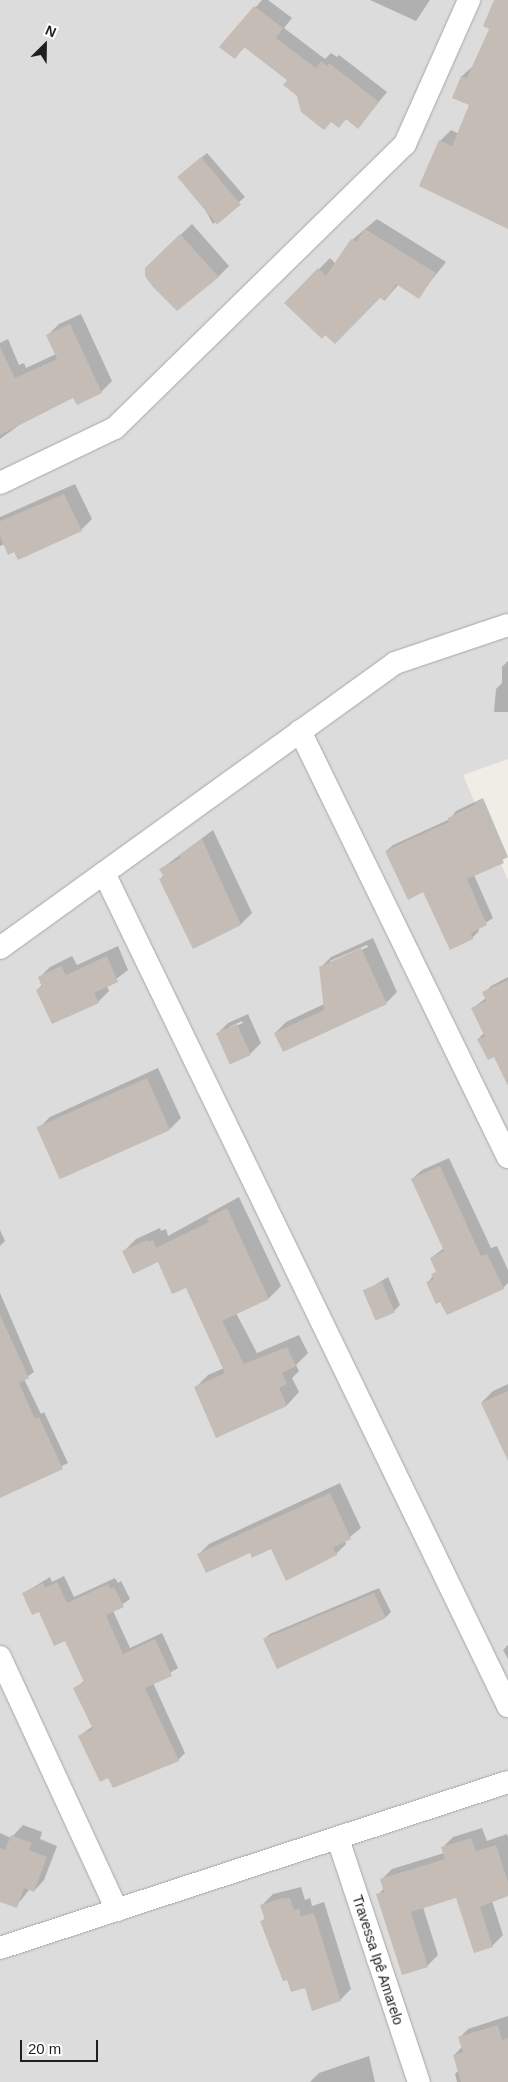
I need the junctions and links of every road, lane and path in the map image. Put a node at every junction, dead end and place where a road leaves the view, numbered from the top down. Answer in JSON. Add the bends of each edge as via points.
{"nodes":[{"id":1,"x":469,"y":0,"type":"edge"},
{"id":2,"x":0,"y":483,"type":"edge"},
{"id":3,"x":508,"y":626,"type":"edge"},
{"id":4,"x":300,"y":731,"type":"junction"},
{"id":5,"x":104,"y":873,"type":"junction"},
{"id":6,"x":0,"y":948,"type":"edge"},
{"id":7,"x":508,"y":1157,"type":"edge"},
{"id":8,"x":0,"y":1657,"type":"edge"},
{"id":9,"x":508,"y":1706,"type":"edge"},
{"id":10,"x":508,"y":1782,"type":"edge"},
{"id":11,"x":338,"y":1838,"type":"junction"},
{"id":12,"x":117,"y":1910,"type":"junction"},
{"id":13,"x":0,"y":1948,"type":"edge"},
{"id":14,"x":419,"y":2082,"type":"edge"}],
"edges":[{"from":1,"to":2,"type":"street","via":[[404,144],[115,428]]},
{"from":3,"to":4,"type":"street","via":[[395,663]]},
{"from":4,"to":5,"type":"street"},
{"from":4,"to":7,"type":"street"},
{"from":5,"to":6,"type":"street"},
{"from":5,"to":9,"type":"street"},
{"from":8,"to":12,"type":"street"},
{"from":10,"to":11,"type":"street"},
{"from":11,"to":12,"type":"street"},
{"from":11,"to":14,"type":"street","name":"Travessa Ipê Amarelo"},
{"from":12,"to":13,"type":"street"}]}
